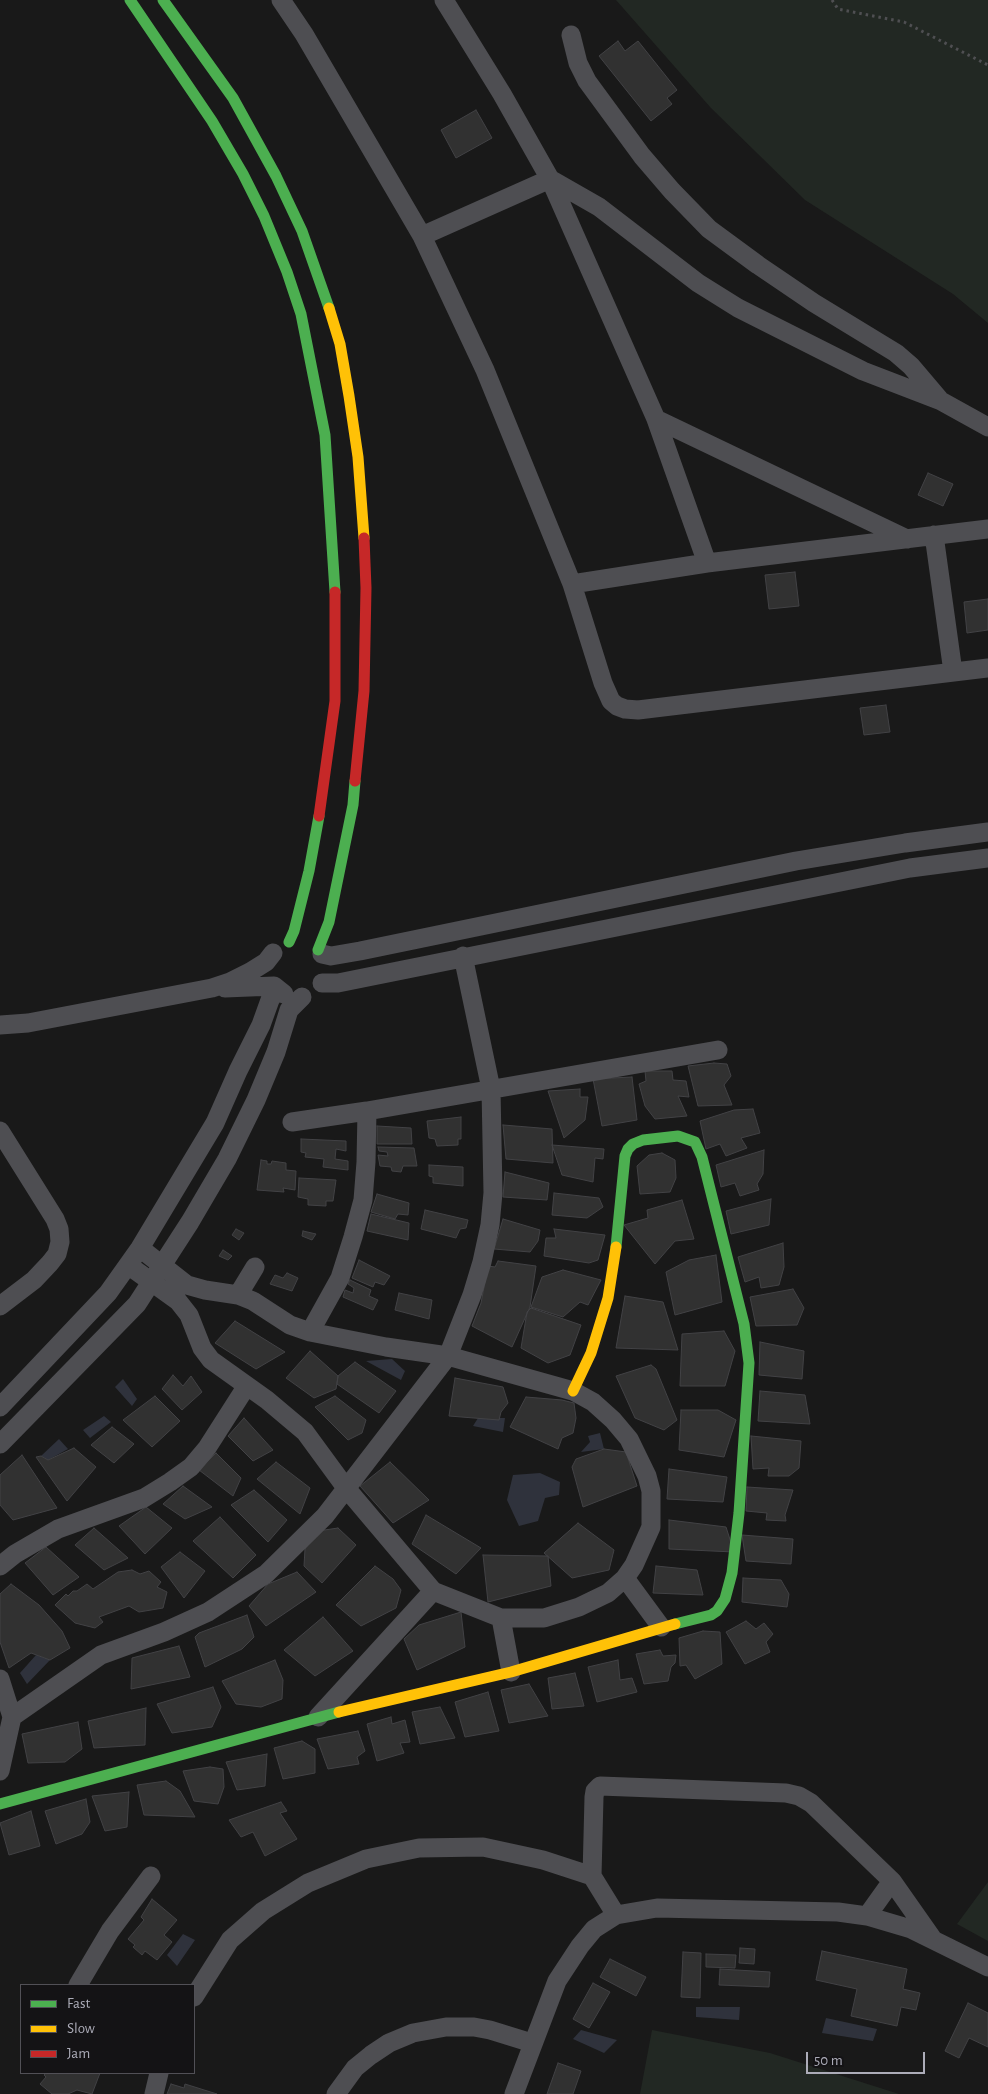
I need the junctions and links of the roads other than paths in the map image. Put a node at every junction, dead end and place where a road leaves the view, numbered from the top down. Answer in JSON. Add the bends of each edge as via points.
{"nodes":[{"id":1,"x":130,"y":0,"type":"edge"},
{"id":2,"x":163,"y":0,"type":"edge"},
{"id":3,"x":281,"y":0,"type":"edge"},
{"id":4,"x":444,"y":0,"type":"edge"},
{"id":5,"x":571,"y":36,"type":"dead end"},
{"id":6,"x":550,"y":179,"type":"junction"},
{"id":7,"x":422,"y":236,"type":"junction"},
{"id":8,"x":941,"y":401,"type":"junction"},
{"id":9,"x":656,"y":419,"type":"junction"},
{"id":10,"x":988,"y":427,"type":"edge"},
{"id":11,"x":988,"y":529,"type":"edge"},
{"id":12,"x":934,"y":535,"type":"junction"},
{"id":13,"x":907,"y":539,"type":"junction"},
{"id":14,"x":707,"y":563,"type":"junction"},
{"id":15,"x":572,"y":584,"type":"junction"},
{"id":16,"x":988,"y":668,"type":"edge"},
{"id":17,"x":953,"y":672,"type":"junction"},
{"id":18,"x":988,"y":832,"type":"edge"},
{"id":19,"x":988,"y":858,"type":"edge"},
{"id":20,"x":289,"y":942,"type":"junction"},
{"id":21,"x":320,"y":952,"type":"junction"},
{"id":22,"x":273,"y":953,"type":"junction"},
{"id":23,"x":464,"y":956,"type":"junction"},
{"id":24,"x":322,"y":983,"type":"junction"},
{"id":25,"x":212,"y":988,"type":"junction"},
{"id":26,"x":275,"y":988,"type":"junction"},
{"id":27,"x":302,"y":997,"type":"junction"},
{"id":28,"x":0,"y":1025,"type":"edge"},
{"id":29,"x":718,"y":1050,"type":"dead end"},
{"id":30,"x":491,"y":1089,"type":"junction"},
{"id":31,"x":367,"y":1111,"type":"junction"},
{"id":32,"x":292,"y":1122,"type":"dead end"},
{"id":33,"x":0,"y":1131,"type":"edge"},
{"id":34,"x":140,"y":1248,"type":"junction"},
{"id":35,"x":128,"y":1265,"type":"junction"},
{"id":36,"x":162,"y":1266,"type":"junction"},
{"id":37,"x":255,"y":1267,"type":"dead end"},
{"id":38,"x":151,"y":1282,"type":"junction"},
{"id":39,"x":205,"y":1290,"type":"junction"},
{"id":40,"x":238,"y":1295,"type":"junction"},
{"id":41,"x":0,"y":1306,"type":"edge"},
{"id":42,"x":189,"y":1316,"type":"junction"},
{"id":43,"x":310,"y":1332,"type":"junction"},
{"id":44,"x":448,"y":1356,"type":"junction"},
{"id":45,"x":246,"y":1387,"type":"junction"},
{"id":46,"x":573,"y":1391,"type":"junction"},
{"id":47,"x":0,"y":1407,"type":"edge"},
{"id":48,"x":0,"y":1444,"type":"edge"},
{"id":49,"x":346,"y":1488,"type":"junction"},
{"id":50,"x":0,"y":1566,"type":"edge"},
{"id":51,"x":625,"y":1578,"type":"junction"},
{"id":52,"x":433,"y":1590,"type":"junction"},
{"id":53,"x":501,"y":1618,"type":"junction"},
{"id":54,"x":661,"y":1628,"type":"junction"},
{"id":55,"x":511,"y":1672,"type":"junction"},
{"id":56,"x":0,"y":1679,"type":"edge"},
{"id":57,"x":12,"y":1717,"type":"junction"},
{"id":58,"x":318,"y":1717,"type":"junction"},
{"id":59,"x":0,"y":1771,"type":"edge"},
{"id":60,"x":0,"y":1804,"type":"edge"},
{"id":61,"x":151,"y":1876,"type":"dead end"},
{"id":62,"x":592,"y":1876,"type":"junction"},
{"id":63,"x":892,"y":1881,"type":"junction"},
{"id":64,"x":616,"y":1915,"type":"junction"},
{"id":65,"x":867,"y":1916,"type":"junction"},
{"id":66,"x":933,"y":1939,"type":"junction"},
{"id":67,"x":988,"y":1967,"type":"edge"},
{"id":68,"x":79,"y":1984,"type":"edge"},
{"id":69,"x":195,"y":1995,"type":"edge"},
{"id":70,"x":532,"y":2043,"type":"junction"},
{"id":71,"x":159,"y":2074,"type":"edge"},
{"id":72,"x":154,"y":2094,"type":"edge"},
{"id":73,"x":336,"y":2094,"type":"edge"},
{"id":74,"x":514,"y":2094,"type":"edge"}],
"edges":[{"from":1,"to":20,"type":"street","via":[[212,121],[244,174],[264,216],[301,314],[325,435],[335,580],[335,701],[314,843]]},
{"from":2,"to":21,"type":"street","via":[[233,98],[302,231],[326,294],[340,344],[349,396],[358,457],[366,588],[364,691],[353,805]]},
{"from":3,"to":7,"type":"street"},
{"from":4,"to":6,"type":"street"},
{"from":5,"to":8,"type":"street","via":[[587,81],[642,156],[709,229],[814,303],[896,352]]},
{"from":6,"to":7,"type":"street"},
{"from":6,"to":8,"type":"street","via":[[599,207],[698,283],[738,308],[863,371]]},
{"from":6,"to":9,"type":"street"},
{"from":7,"to":15,"type":"street","via":[[485,370]]},
{"from":8,"to":10,"type":"street"},
{"from":9,"to":13,"type":"street"},
{"from":9,"to":14,"type":"street"},
{"from":11,"to":12,"type":"street"},
{"from":12,"to":13,"type":"street"},
{"from":12,"to":17,"type":"street"},
{"from":13,"to":14,"type":"street"},
{"from":14,"to":15,"type":"street"},
{"from":15,"to":17,"type":"street","via":[[607,693],[611,701],[625,709],[676,706]]},
{"from":16,"to":17,"type":"street"},
{"from":18,"to":21,"type":"street","via":[[796,861],[331,956]]},
{"from":19,"to":23,"type":"street","via":[[910,868]]},
{"from":20,"to":21,"type":"street","via":[[305,941]]},
{"from":20,"to":22,"type":"street"},
{"from":21,"to":24,"type":"street","via":[[326,969]]},
{"from":22,"to":25,"type":"street","via":[[250,972]]},
{"from":22,"to":26,"type":"street","via":[[269,975]]},
{"from":23,"to":24,"type":"street","via":[[338,983]]},
{"from":23,"to":30,"type":"street"},
{"from":24,"to":27,"type":"street","via":[[314,992]]},
{"from":25,"to":26,"type":"street"},
{"from":25,"to":28,"type":"street","via":[[28,1023]]},
{"from":26,"to":27,"type":"street","via":[[284,995]]},
{"from":26,"to":34,"type":"street","via":[[215,1123]]},
{"from":27,"to":36,"type":"street","via":[[289,1010],[276,1052],[227,1159]]},
{"from":29,"to":30,"type":"street"},
{"from":30,"to":31,"type":"street"},
{"from":30,"to":44,"type":"street","via":[[493,1174],[490,1225],[472,1295]]},
{"from":31,"to":32,"type":"street"},
{"from":31,"to":43,"type":"street","via":[[362,1200],[353,1238],[340,1278]]},
{"from":33,"to":41,"type":"street","via":[[55,1219],[60,1242],[50,1263]]},
{"from":34,"to":35,"type":"street"},
{"from":34,"to":36,"type":"street"},
{"from":35,"to":38,"type":"street"},
{"from":35,"to":47,"type":"street","via":[[108,1293]]},
{"from":36,"to":38,"type":"street"},
{"from":36,"to":39,"type":"street","via":[[187,1285]]},
{"from":37,"to":40,"type":"street"},
{"from":38,"to":42,"type":"street","via":[[178,1301]]},
{"from":38,"to":48,"type":"street","via":[[137,1304]]},
{"from":39,"to":40,"type":"street"},
{"from":39,"to":42,"type":"street"},
{"from":40,"to":43,"type":"street","via":[[290,1325]]},
{"from":42,"to":45,"type":"street","via":[[202,1348],[211,1360]]},
{"from":43,"to":44,"type":"street"},
{"from":44,"to":46,"type":"street"},
{"from":44,"to":49,"type":"street"},
{"from":45,"to":49,"type":"street","via":[[305,1432]]},
{"from":45,"to":50,"type":"street","via":[[191,1467],[144,1498],[58,1529],[14,1554]]},
{"from":46,"to":51,"type":"street","via":[[593,1402],[613,1420],[629,1439],[647,1476],[651,1491],[651,1527]]},
{"from":46,"to":54,"type":"street","via":[[591,1353],[608,1298],[628,1149],[643,1140],[678,1136],[690,1139],[702,1157],[744,1324],[749,1363],[747,1404],[739,1514],[732,1572],[725,1598],[711,1615]]},
{"from":49,"to":52,"type":"street"},
{"from":49,"to":57,"type":"street","via":[[325,1516],[291,1550],[238,1594],[173,1628],[101,1655]]},
{"from":51,"to":53,"type":"street","via":[[608,1593],[561,1613],[544,1618]]},
{"from":51,"to":54,"type":"street"},
{"from":52,"to":53,"type":"street"},
{"from":52,"to":58,"type":"street"},
{"from":53,"to":55,"type":"street"},
{"from":54,"to":55,"type":"street"},
{"from":55,"to":58,"type":"street"},
{"from":56,"to":57,"type":"street"},
{"from":57,"to":59,"type":"street"},
{"from":58,"to":60,"type":"street"},
{"from":61,"to":68,"type":"street","via":[[110,1931]]},
{"from":62,"to":63,"type":"street","via":[[594,1797],[597,1788],[604,1785],[793,1794],[808,1801],[831,1821]]},
{"from":62,"to":64,"type":"street"},
{"from":62,"to":69,"type":"street","via":[[543,1860],[483,1847],[420,1848],[366,1859],[308,1882],[263,1911],[230,1940]]},
{"from":63,"to":65,"type":"street"},
{"from":63,"to":66,"type":"street"},
{"from":64,"to":65,"type":"street","via":[[657,1908],[838,1912]]},
{"from":64,"to":70,"type":"street","via":[[599,1924],[570,1959],[550,1995]]},
{"from":65,"to":66,"type":"street","via":[[898,1924]]},
{"from":66,"to":67,"type":"street"},
{"from":70,"to":73,"type":"street","via":[[474,2027],[436,2028],[413,2033],[371,2055],[355,2068]]},
{"from":70,"to":74,"type":"street"},
{"from":71,"to":72,"type":"street"}]}
